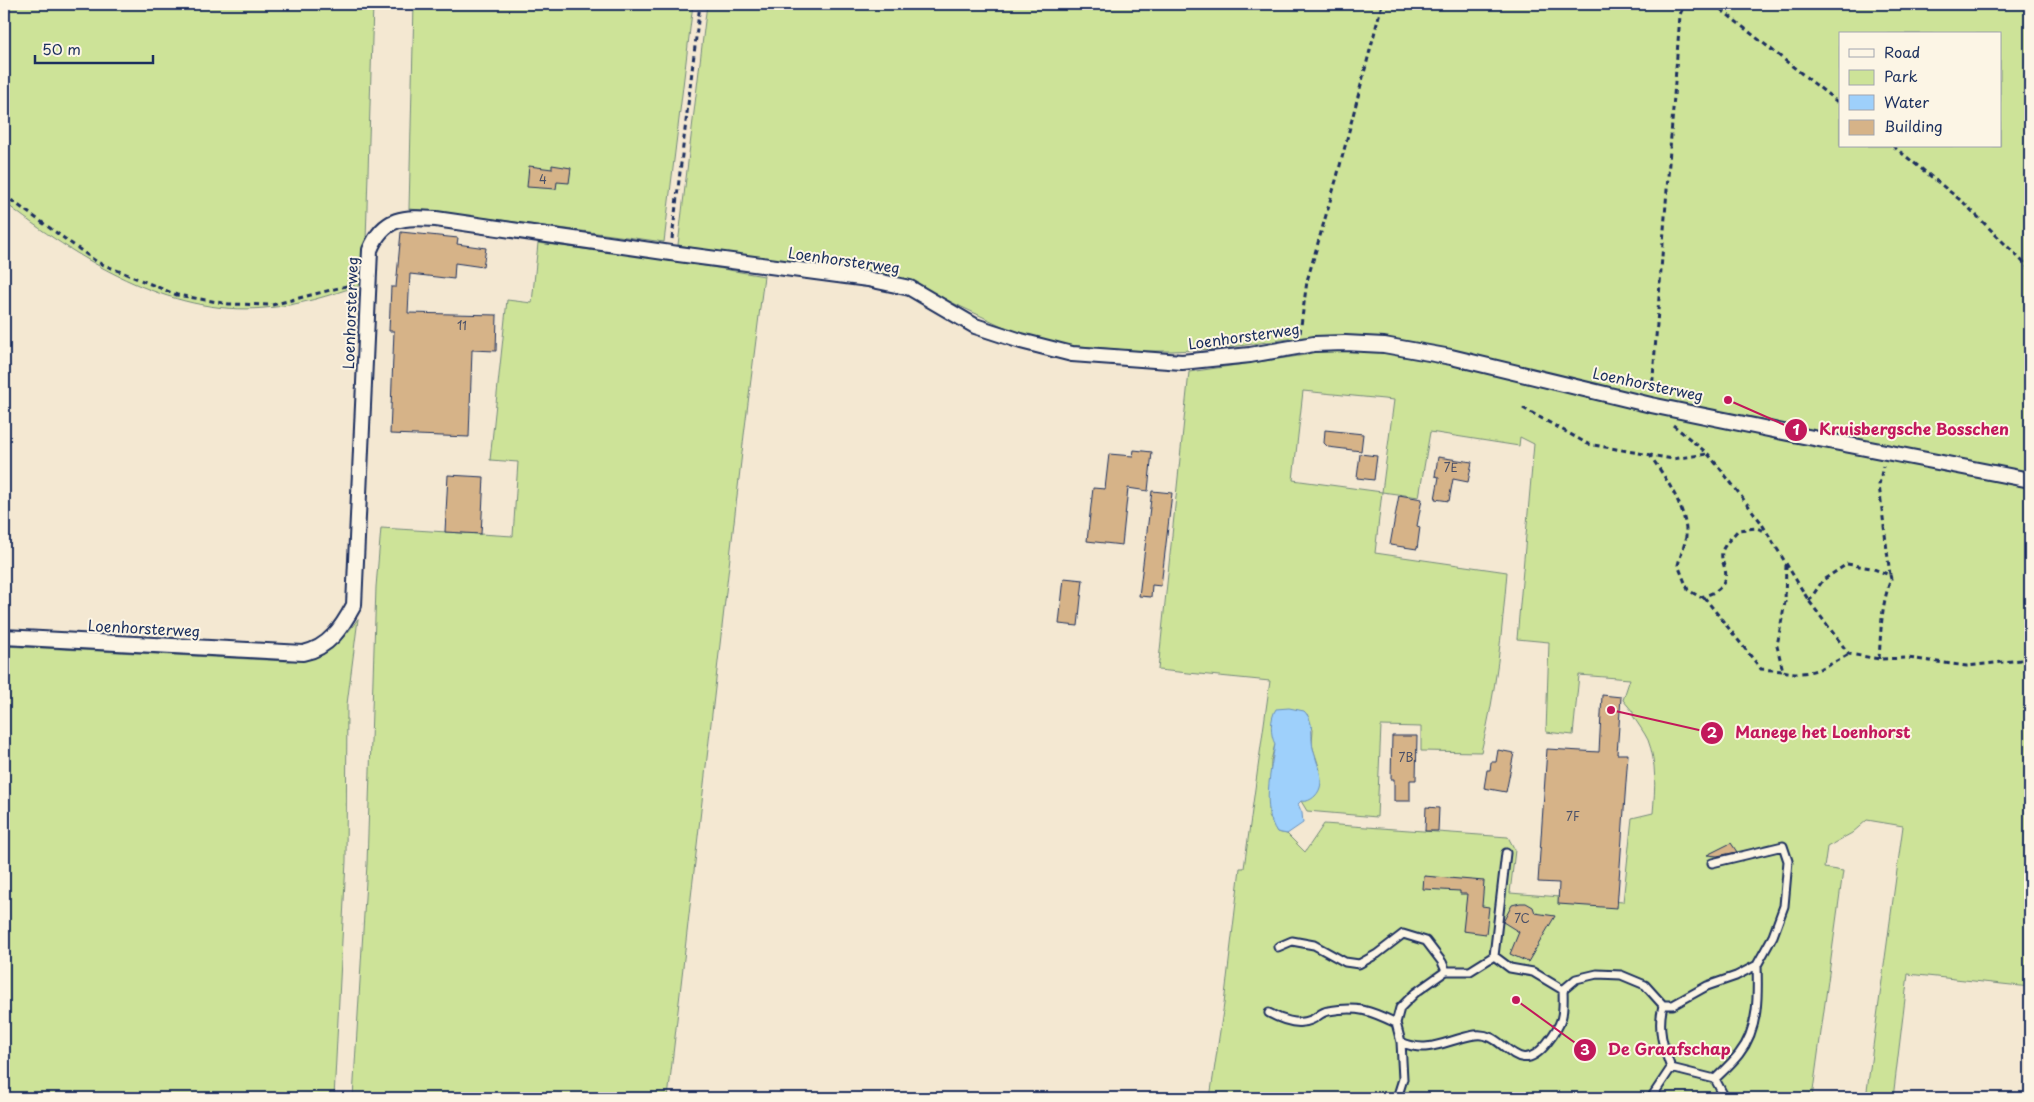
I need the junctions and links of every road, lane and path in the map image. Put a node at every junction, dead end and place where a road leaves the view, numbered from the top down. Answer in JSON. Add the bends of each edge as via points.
{"nodes":[{"id":1,"x":700,"y":4,"type":"edge"},
{"id":2,"x":1382,"y":4,"type":"edge"},
{"id":3,"x":1714,"y":4,"type":"edge"},
{"id":4,"x":1839,"y":103,"type":"edge"},
{"id":5,"x":1895,"y":148,"type":"edge"},
{"id":6,"x":4,"y":195,"type":"edge"},
{"id":7,"x":671,"y":254,"type":"junction"},
{"id":8,"x":2030,"y":269,"type":"edge"},
{"id":9,"x":369,"y":280,"type":"junction"},
{"id":10,"x":1298,"y":346,"type":"junction"},
{"id":11,"x":1523,"y":408,"type":"dead end"},
{"id":12,"x":1886,"y":452,"type":"junction"},
{"id":13,"x":1649,"y":454,"type":"junction"},
{"id":14,"x":1708,"y":454,"type":"dead end"},
{"id":15,"x":2030,"y":480,"type":"edge"},
{"id":16,"x":1766,"y":531,"type":"dead end"},
{"id":17,"x":1786,"y":565,"type":"dead end"},
{"id":18,"x":1890,"y":575,"type":"junction"},
{"id":19,"x":1704,"y":596,"type":"junction"},
{"id":20,"x":1809,"y":601,"type":"dead end"},
{"id":21,"x":4,"y":638,"type":"edge"},
{"id":22,"x":1849,"y":654,"type":"dead end"},
{"id":23,"x":1879,"y":659,"type":"dead end"},
{"id":24,"x":1783,"y":670,"type":"junction"},
{"id":25,"x":1506,"y":853,"type":"dead end"},
{"id":26,"x":1712,"y":863,"type":"dead end"},
{"id":27,"x":1278,"y":947,"type":"dead end"},
{"id":28,"x":1494,"y":956,"type":"junction"},
{"id":29,"x":1757,"y":965,"type":"junction"},
{"id":30,"x":1446,"y":971,"type":"junction"},
{"id":31,"x":1563,"y":990,"type":"junction"},
{"id":32,"x":1663,"y":1005,"type":"junction"},
{"id":33,"x":1269,"y":1013,"type":"dead end"},
{"id":34,"x":1396,"y":1023,"type":"junction"},
{"id":35,"x":1401,"y":1042,"type":"junction"},
{"id":36,"x":1671,"y":1068,"type":"junction"},
{"id":37,"x":1715,"y":1079,"type":"junction"},
{"id":38,"x":1397,"y":1098,"type":"edge"},
{"id":39,"x":1651,"y":1098,"type":"edge"},
{"id":40,"x":1725,"y":1098,"type":"edge"}],
"edges":[{"from":1,"to":7,"type":"path"},
{"from":2,"to":10,"type":"path","via":[[1307,281]]},
{"from":3,"to":4,"type":"path"},
{"from":5,"to":8,"type":"path","via":[[1964,203]]},
{"from":6,"to":9,"type":"path","via":[[97,262],[177,295],[229,304],[272,304]]},
{"from":7,"to":9,"type":"street","name":"Loenhorsterweg","via":[[436,218],[407,218],[388,225],[374,242],[370,250]]},
{"from":7,"to":10,"type":"street","name":"Loenhorsterweg","via":[[868,279],[910,288],[975,326],[1072,354],[1182,362]]},
{"from":9,"to":21,"type":"street","name":"Loenhorsterweg","via":[[354,605],[338,631],[313,651],[303,653]]},
{"from":10,"to":12,"type":"street","name":"Loenhorsterweg","via":[[1384,345],[1545,378],[1651,405]]},
{"from":11,"to":13,"type":"path","via":[[1588,444]]},
{"from":12,"to":15,"type":"street","name":"Loenhorsterweg"},
{"from":12,"to":18,"type":"path","via":[[1879,485]]},
{"from":13,"to":14,"type":"path","via":[[1673,459]]},
{"from":13,"to":19,"type":"path","via":[[1670,487],[1684,519],[1685,542],[1678,565],[1681,577],[1688,590]]},
{"from":16,"to":19,"type":"path","via":[[1756,528],[1738,530],[1723,550],[1723,585],[1714,594]]},
{"from":17,"to":24,"type":"path","via":[[1785,602],[1778,646]]},
{"from":18,"to":20,"type":"path","via":[[1847,564],[1823,580]]},
{"from":18,"to":23,"type":"path","via":[[1884,597]]},
{"from":19,"to":24,"type":"path","via":[[1761,669]]},
{"from":22,"to":24,"type":"path","via":[[1818,670],[1802,673]]},
{"from":25,"to":28,"type":"lane"},
{"from":26,"to":29,"type":"lane","via":[[1783,846],[1788,861],[1784,906]]},
{"from":27,"to":30,"type":"lane","via":[[1292,941],[1314,945],[1345,962],[1359,964],[1403,934],[1426,941]]},
{"from":28,"to":30,"type":"lane","via":[[1470,972]]},
{"from":28,"to":31,"type":"lane","via":[[1510,968],[1533,972]]},
{"from":29,"to":32,"type":"lane","via":[[1707,986],[1673,1005]]},
{"from":29,"to":37,"type":"lane","via":[[1758,994],[1753,1028],[1740,1053]]},
{"from":30,"to":34,"type":"lane","via":[[1400,1008]]},
{"from":31,"to":32,"type":"lane","via":[[1576,979],[1596,974],[1621,974],[1645,985]]},
{"from":31,"to":35,"type":"lane","via":[[1564,1014],[1557,1031],[1538,1054],[1528,1058],[1513,1055],[1496,1040],[1477,1034],[1422,1048]]},
{"from":32,"to":36,"type":"lane","via":[[1659,1020]]},
{"from":33,"to":34,"type":"lane","via":[[1281,1019],[1309,1022],[1325,1012],[1347,1009],[1371,1011]]},
{"from":34,"to":35,"type":"lane"},
{"from":35,"to":38,"type":"lane","via":[[1404,1079]]},
{"from":36,"to":37,"type":"lane"},
{"from":36,"to":39,"type":"lane"},
{"from":37,"to":40,"type":"lane"}]}
